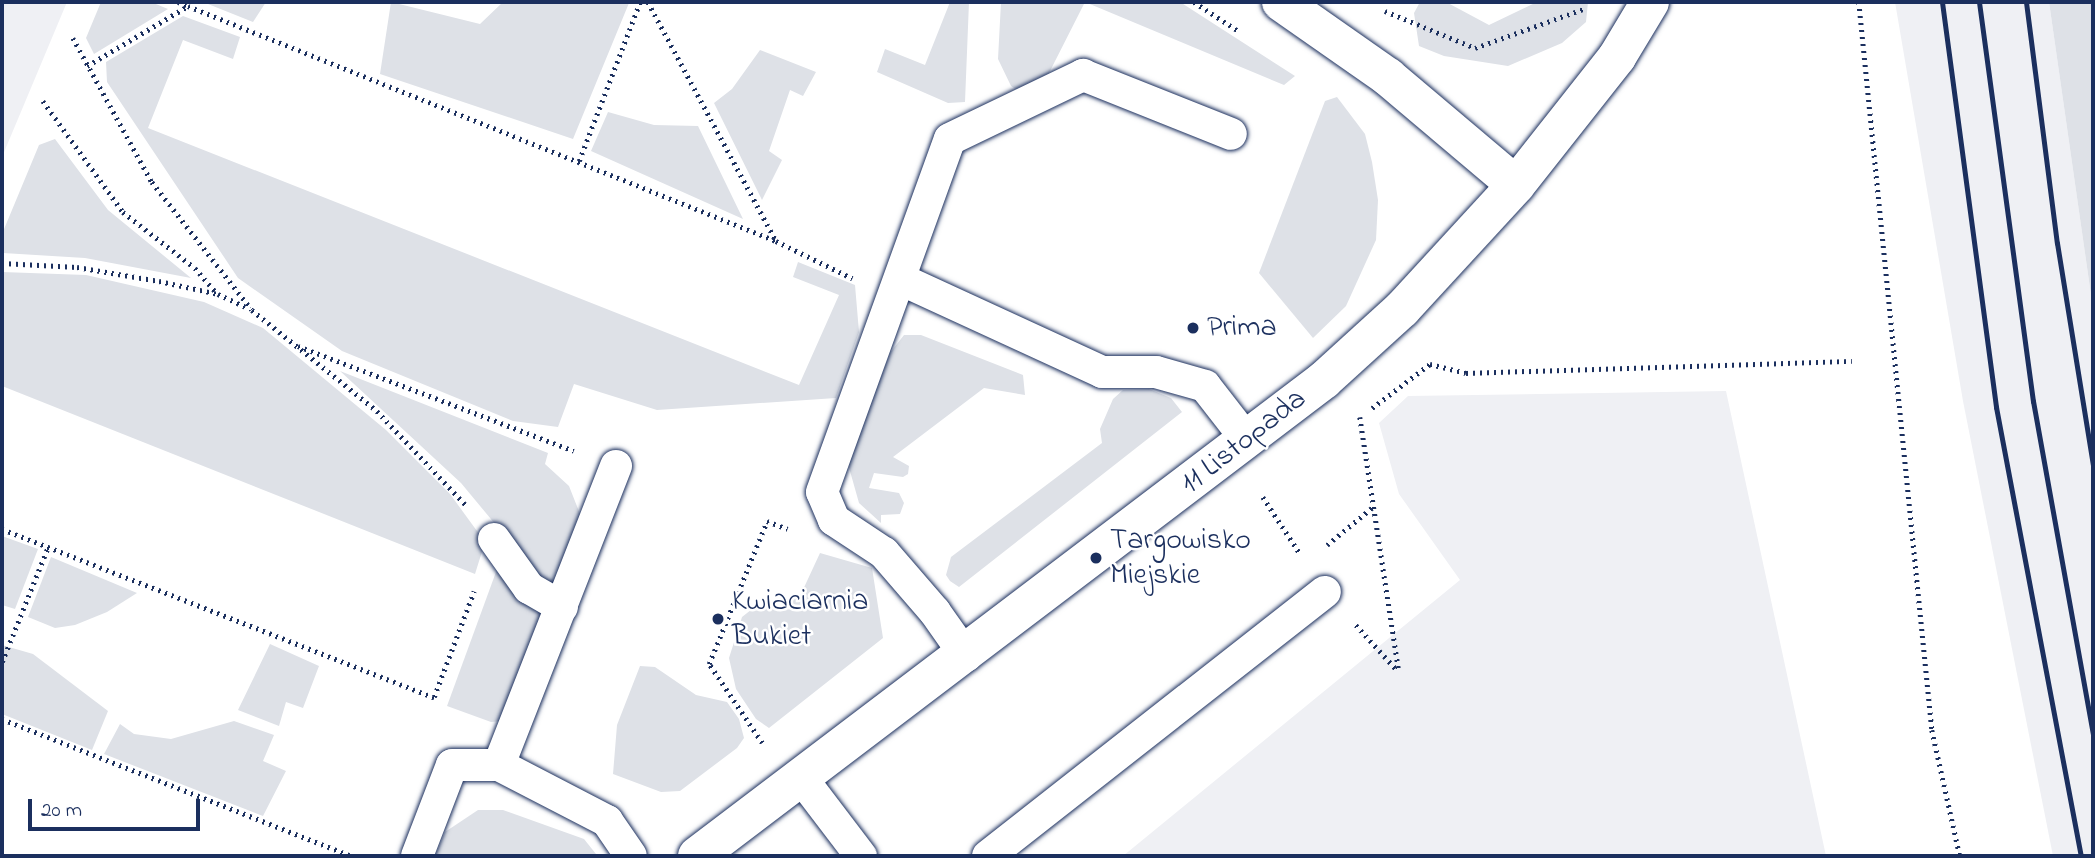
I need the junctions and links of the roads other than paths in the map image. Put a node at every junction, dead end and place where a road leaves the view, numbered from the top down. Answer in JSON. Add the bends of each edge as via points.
{"nodes":[{"id":1,"x":1281,"y":2,"type":"edge"},
{"id":2,"x":1650,"y":2,"type":"edge"},
{"id":3,"x":1231,"y":134,"type":"dead end"},
{"id":4,"x":1516,"y":185,"type":"junction"},
{"id":5,"x":900,"y":279,"type":"junction"},
{"id":6,"x":1247,"y":440,"type":"junction"},
{"id":7,"x":616,"y":466,"type":"road end"},
{"id":8,"x":494,"y":539,"type":"road end"},
{"id":9,"x":1325,"y":592,"type":"dead end"},
{"id":10,"x":562,"y":607,"type":"junction"},
{"id":11,"x":966,"y":656,"type":"junction"},
{"id":12,"x":499,"y":765,"type":"junction"},
{"id":13,"x":803,"y":779,"type":"junction"},
{"id":14,"x":417,"y":856,"type":"edge"},
{"id":15,"x":631,"y":856,"type":"edge"},
{"id":16,"x":697,"y":856,"type":"edge"},
{"id":17,"x":861,"y":856,"type":"edge"},
{"id":18,"x":988,"y":856,"type":"edge"}],
"edges":[{"from":1,"to":4,"type":"street","via":[[1377,69]]},
{"from":2,"to":4,"type":"street","name":"11 Listopada","via":[[1617,57]]},
{"from":3,"to":5,"type":"lane","via":[[1083,75],[950,139]]},
{"from":4,"to":6,"type":"street","name":"11 Listopada","via":[[1365,344]]},
{"from":5,"to":6,"type":"lane","via":[[1102,372],[1156,372],[1205,386]]},
{"from":5,"to":11,"type":"lane","via":[[822,492],[834,520],[884,553]]},
{"from":6,"to":11,"type":"street","name":"11 Listopada"},
{"from":7,"to":10,"type":"lane"},
{"from":8,"to":10,"type":"lane","via":[[529,588]]},
{"from":9,"to":18,"type":"lane"},
{"from":10,"to":12,"type":"lane"},
{"from":11,"to":13,"type":"street","name":"11 Listopada"},
{"from":12,"to":14,"type":"lane","via":[[452,765]]},
{"from":12,"to":15,"type":"lane","via":[[607,821]]},
{"from":13,"to":16,"type":"street","name":"11 Listopada"},
{"from":13,"to":17,"type":"lane"}]}
